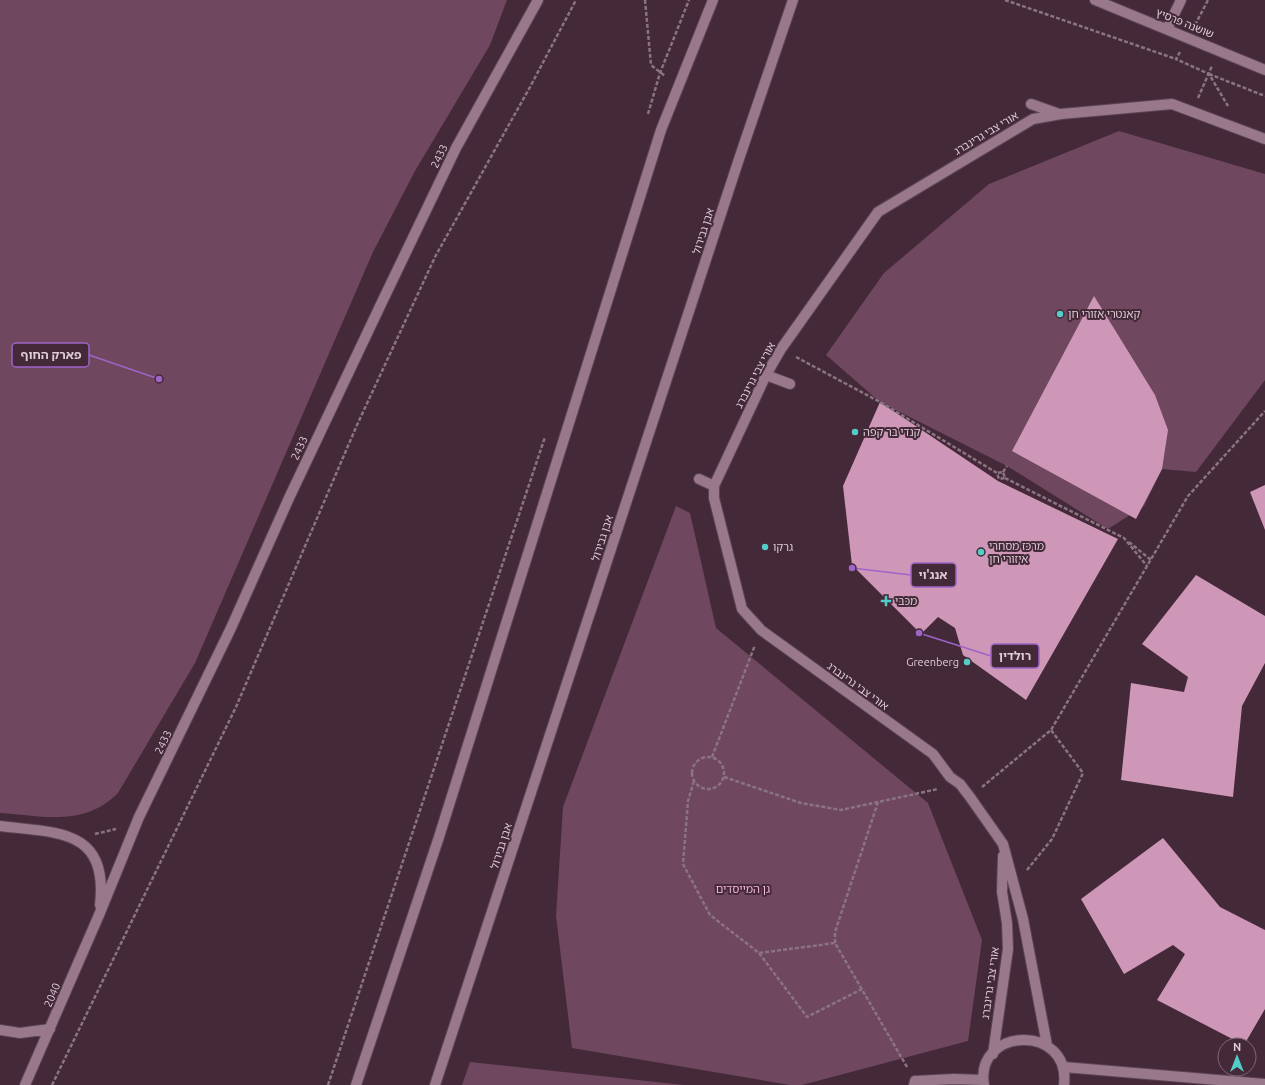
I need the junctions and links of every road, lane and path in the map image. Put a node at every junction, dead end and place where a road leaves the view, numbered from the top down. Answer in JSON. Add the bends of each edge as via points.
{"nodes":[{"id":1,"x":538,"y":0,"type":"edge"},
{"id":2,"x":576,"y":0,"type":"edge"},
{"id":3,"x":645,"y":0,"type":"edge"},
{"id":4,"x":689,"y":0,"type":"edge"},
{"id":5,"x":713,"y":0,"type":"edge"},
{"id":6,"x":793,"y":0,"type":"edge"},
{"id":7,"x":1005,"y":0,"type":"edge"},
{"id":8,"x":1095,"y":0,"type":"edge"},
{"id":9,"x":1181,"y":0,"type":"edge"},
{"id":10,"x":1167,"y":29,"type":"junction"},
{"id":11,"x":1218,"y":50,"type":"junction"},
{"id":12,"x":1176,"y":59,"type":"dead end"},
{"id":13,"x":1265,"y":70,"type":"edge"},
{"id":14,"x":660,"y":73,"type":"junction"},
{"id":15,"x":1209,"y":74,"type":"junction"},
{"id":16,"x":678,"y":87,"type":"junction"},
{"id":17,"x":1265,"y":96,"type":"edge"},
{"id":18,"x":1031,"y":104,"type":"dead end"},
{"id":19,"x":1192,"y":112,"type":"junction"},
{"id":20,"x":1061,"y":114,"type":"junction"},
{"id":21,"x":646,"y":118,"type":"dead end"},
{"id":22,"x":1265,"y":138,"type":"edge"},
{"id":23,"x":781,"y":349,"type":"junction"},
{"id":24,"x":766,"y":375,"type":"junction"},
{"id":25,"x":790,"y":384,"type":"dead end"},
{"id":26,"x":1265,"y":411,"type":"edge"},
{"id":27,"x":547,"y":431,"type":"dead end"},
{"id":28,"x":1007,"y":466,"type":"dead end"},
{"id":29,"x":1003,"y":472,"type":"junction"},
{"id":30,"x":997,"y":474,"type":"junction"},
{"id":31,"x":1005,"y":478,"type":"junction"},
{"id":32,"x":699,"y":479,"type":"dead end"},
{"id":33,"x":714,"y":486,"type":"junction"},
{"id":34,"x":1124,"y":538,"type":"junction"},
{"id":35,"x":1151,"y":560,"type":"junction"},
{"id":36,"x":1147,"y":566,"type":"junction"},
{"id":37,"x":761,"y":630,"type":"junction"},
{"id":38,"x":1051,"y":730,"type":"junction"},
{"id":39,"x":712,"y":757,"type":"junction"},
{"id":40,"x":724,"y":777,"type":"junction"},
{"id":41,"x":694,"y":781,"type":"junction"},
{"id":42,"x":960,"y":784,"type":"junction"},
{"id":43,"x":970,"y":797,"type":"junction"},
{"id":44,"x":878,"y":802,"type":"junction"},
{"id":45,"x":139,"y":817,"type":"junction"},
{"id":46,"x":0,"y":826,"type":"edge"},
{"id":47,"x":64,"y":834,"type":"junction"},
{"id":48,"x":1003,"y":844,"type":"junction"},
{"id":49,"x":1014,"y":886,"type":"junction"},
{"id":50,"x":99,"y":915,"type":"junction"},
{"id":51,"x":835,"y":943,"type":"junction"},
{"id":52,"x":759,"y":953,"type":"junction"},
{"id":53,"x":862,"y":989,"type":"junction"},
{"id":54,"x":50,"y":1029,"type":"junction"},
{"id":55,"x":0,"y":1030,"type":"edge"},
{"id":56,"x":1046,"y":1045,"type":"junction"},
{"id":57,"x":993,"y":1054,"type":"junction"},
{"id":58,"x":1064,"y":1068,"type":"junction"},
{"id":59,"x":953,"y":1082,"type":"edge"},
{"id":60,"x":984,"y":1082,"type":"edge"},
{"id":61,"x":915,"y":1083,"type":"edge"},
{"id":62,"x":1265,"y":1084,"type":"edge"},
{"id":63,"x":24,"y":1085,"type":"edge"},
{"id":64,"x":52,"y":1085,"type":"edge"},
{"id":65,"x":328,"y":1085,"type":"edge"},
{"id":66,"x":356,"y":1085,"type":"edge"},
{"id":67,"x":435,"y":1085,"type":"edge"},
{"id":68,"x":1064,"y":1085,"type":"edge"}],
"edges":[{"from":1,"to":45,"type":"street","name":"2433","via":[[453,155],[289,498],[231,628]]},
{"from":2,"to":64,"type":"path","via":[[435,257],[358,425],[236,707]]},
{"from":3,"to":14,"type":"path","via":[[651,65]]},
{"from":4,"to":14,"type":"path"},
{"from":5,"to":16,"type":"street"},
{"from":6,"to":67,"type":"street","name":"אבן גבירול"},
{"from":7,"to":12,"type":"path"},
{"from":8,"to":10,"type":"street","name":"שושנה פרסיץ"},
{"from":9,"to":10,"type":"street"},
{"from":10,"to":11,"type":"street","name":"שושנה פרסיץ"},
{"from":11,"to":13,"type":"street","name":"שושנה פרסיץ"},
{"from":11,"to":15,"type":"path"},
{"from":14,"to":16,"type":"path"},
{"from":14,"to":21,"type":"path"},
{"from":15,"to":17,"type":"path"},
{"from":15,"to":19,"type":"path"},
{"from":16,"to":66,"type":"street","via":[[661,130],[439,837]]},
{"from":18,"to":20,"type":"street"},
{"from":19,"to":20,"type":"street","name":"אורי צבי גרינברג","via":[[1172,104]]},
{"from":19,"to":22,"type":"street","name":"אורי צבי גרינברג"},
{"from":20,"to":23,"type":"street","name":"אורי צבי גרינברג","via":[[1033,119],[878,212]]},
{"from":23,"to":24,"type":"street","name":"אורי צבי גרינברג"},
{"from":23,"to":30,"type":"path","via":[[880,402]]},
{"from":24,"to":25,"type":"street"},
{"from":24,"to":33,"type":"street","name":"אורי צבי גרינברג"},
{"from":26,"to":35,"type":"path","via":[[1188,496]]},
{"from":27,"to":65,"type":"path"},
{"from":28,"to":29,"type":"path"},
{"from":29,"to":30,"type":"path"},
{"from":29,"to":31,"type":"path"},
{"from":30,"to":31,"type":"path","via":[[998,480]]},
{"from":31,"to":34,"type":"path"},
{"from":32,"to":33,"type":"street"},
{"from":33,"to":37,"type":"street","name":"אורי צבי גרינברג","via":[[714,498],[742,609]]},
{"from":34,"to":35,"type":"path"},
{"from":34,"to":36,"type":"path"},
{"from":35,"to":36,"type":"path"},
{"from":36,"to":38,"type":"path"},
{"from":37,"to":39,"type":"path"},
{"from":37,"to":42,"type":"street","name":"אורי צבי גרינברג","via":[[933,754],[950,777]]},
{"from":38,"to":43,"type":"path"},
{"from":38,"to":49,"type":"path","via":[[1083,773],[1052,839]]},
{"from":39,"to":40,"type":"path","via":[[720,761]]},
{"from":39,"to":41,"type":"path","via":[[696,761],[692,773]]},
{"from":40,"to":41,"type":"path","via":[[720,785],[708,790],[696,785]]},
{"from":40,"to":44,"type":"path","via":[[801,803],[841,810]]},
{"from":41,"to":52,"type":"path","via":[[688,801],[683,864],[710,916]]},
{"from":42,"to":43,"type":"street","name":"אורי צבי גרינברג"},
{"from":42,"to":44,"type":"path"},
{"from":43,"to":48,"type":"street","name":"אורי צבי גרינברג"},
{"from":44,"to":51,"type":"path","via":[[835,932]]},
{"from":45,"to":47,"type":"path","via":[[110,831],[80,835]]},
{"from":45,"to":50,"type":"street","name":"2433"},
{"from":46,"to":47,"type":"street"},
{"from":47,"to":50,"type":"street","via":[[76,839],[93,856],[101,882]]},
{"from":48,"to":49,"type":"street","name":"אורי צבי גרינברג"},
{"from":48,"to":57,"type":"street","name":"אורי צבי גרינברג","via":[[1002,892],[1008,949]]},
{"from":49,"to":56,"type":"street","name":"אורי צבי גרינברג","via":[[1023,919]]},
{"from":50,"to":54,"type":"street","name":"2040"},
{"from":51,"to":52,"type":"path"},
{"from":51,"to":53,"type":"path"},
{"from":52,"to":53,"type":"path","via":[[807,1017]]},
{"from":53,"to":61,"type":"path"},
{"from":54,"to":55,"type":"street","via":[[20,1033]]},
{"from":54,"to":63,"type":"street","name":"2040"},
{"from":56,"to":57,"type":"street","via":[[1036,1040],[1012,1041]]},
{"from":56,"to":58,"type":"street","via":[[1057,1055]]},
{"from":57,"to":60,"type":"street","name":"אורי צבי גרינברג","via":[[988,1061]]},
{"from":58,"to":62,"type":"street"},
{"from":58,"to":68,"type":"street"},
{"from":59,"to":60,"type":"street"},
{"from":59,"to":61,"type":"street"}]}
